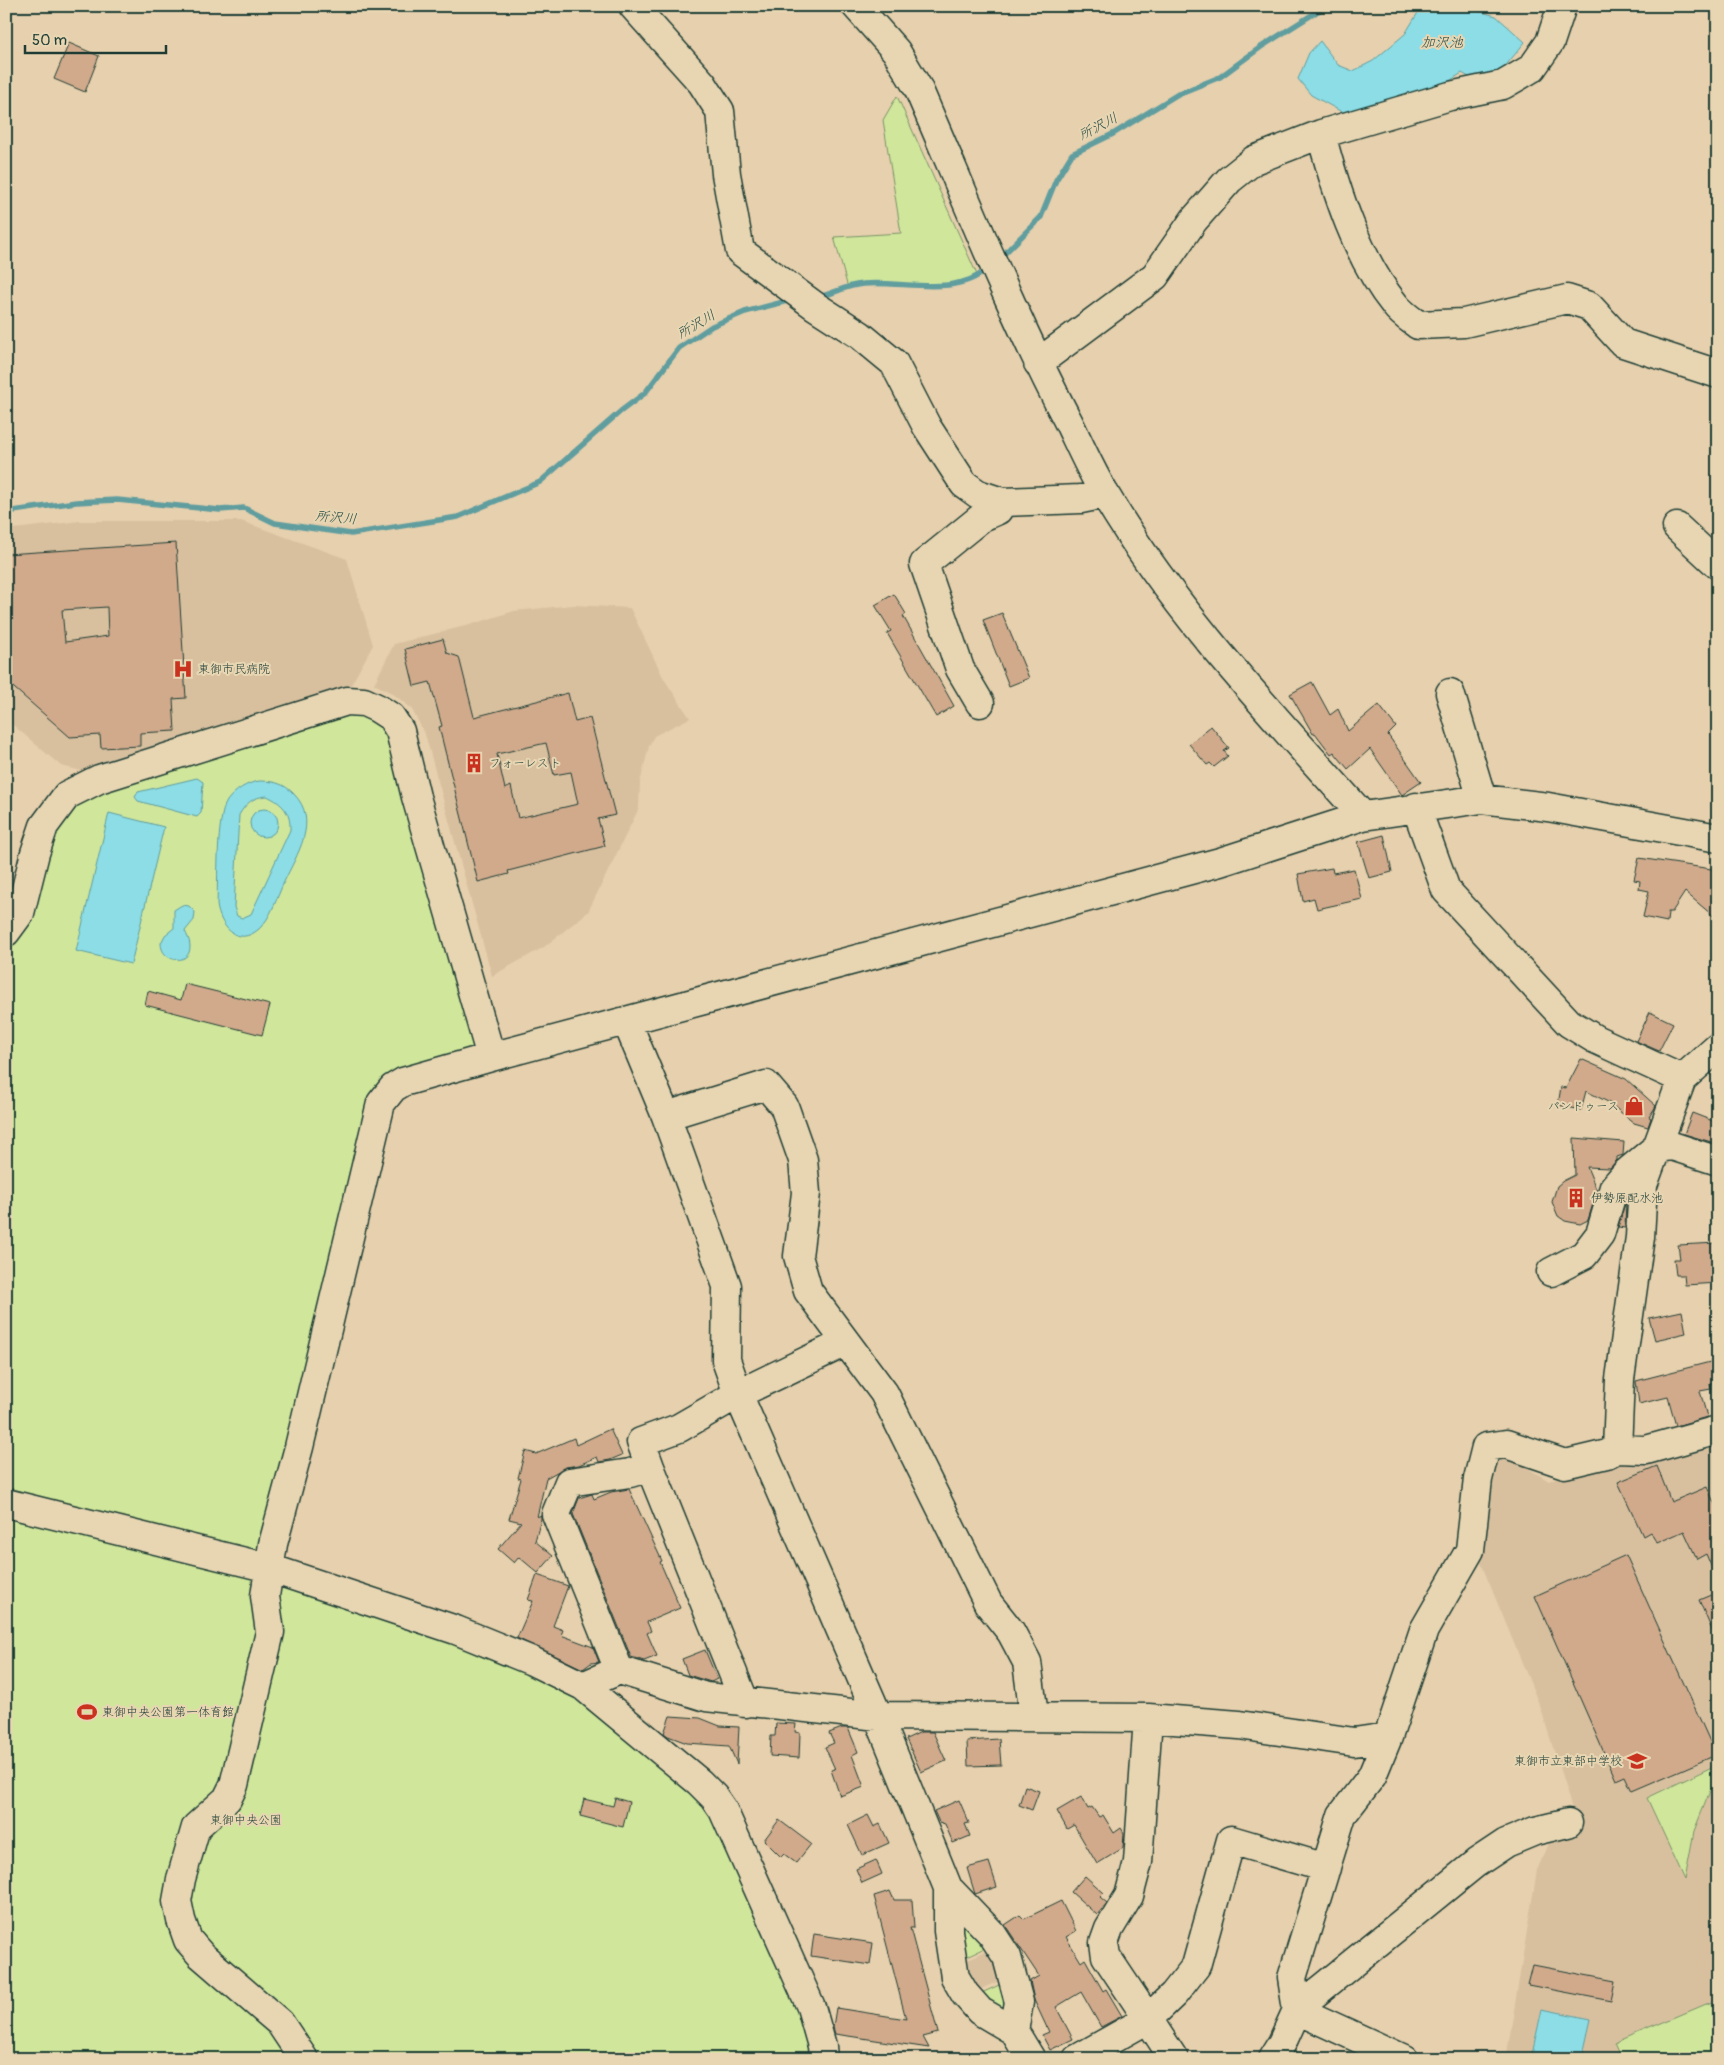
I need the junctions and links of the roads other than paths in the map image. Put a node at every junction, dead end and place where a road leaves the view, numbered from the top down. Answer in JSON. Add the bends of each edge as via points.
{"nodes":[{"id":1,"x":633,"y":6,"type":"edge"},
{"id":2,"x":856,"y":6,"type":"edge"},
{"id":3,"x":1562,"y":6,"type":"edge"},
{"id":4,"x":1321,"y":134,"type":"junction"},
{"id":5,"x":1038,"y":363,"type":"junction"},
{"id":6,"x":1718,"y":374,"type":"edge"},
{"id":7,"x":1105,"y":494,"type":"junction"},
{"id":8,"x":1002,"y":502,"type":"junction"},
{"id":9,"x":1677,"y":528,"type":"dead end"},
{"id":10,"x":1718,"y":565,"type":"edge"},
{"id":11,"x":1450,"y":693,"type":"dead end"},
{"id":12,"x":980,"y":703,"type":"dead end"},
{"id":13,"x":1482,"y":800,"type":"junction"},
{"id":14,"x":1416,"y":807,"type":"junction"},
{"id":15,"x":1363,"y":816,"type":"junction"},
{"id":16,"x":1718,"y":838,"type":"edge"},
{"id":17,"x":6,"y":932,"type":"edge"},
{"id":18,"x":627,"y":1022,"type":"junction"},
{"id":19,"x":1718,"y":1047,"type":"edge"},
{"id":20,"x":490,"y":1058,"type":"junction"},
{"id":21,"x":1682,"y":1079,"type":"junction"},
{"id":22,"x":666,"y":1116,"type":"junction"},
{"id":23,"x":1656,"y":1148,"type":"junction"},
{"id":24,"x":1718,"y":1161,"type":"edge"},
{"id":25,"x":1551,"y":1272,"type":"dead end"},
{"id":26,"x":846,"y":1342,"type":"junction"},
{"id":27,"x":738,"y":1394,"type":"junction"},
{"id":28,"x":1718,"y":1430,"type":"edge"},
{"id":29,"x":1617,"y":1449,"type":"junction"},
{"id":30,"x":650,"y":1467,"type":"junction"},
{"id":31,"x":6,"y":1503,"type":"edge"},
{"id":32,"x":269,"y":1568,"type":"junction"},
{"id":33,"x":619,"y":1670,"type":"junction"},
{"id":34,"x":583,"y":1686,"type":"junction"},
{"id":35,"x":745,"y":1703,"type":"junction"},
{"id":36,"x":878,"y":1716,"type":"junction"},
{"id":37,"x":1034,"y":1716,"type":"junction"},
{"id":38,"x":1148,"y":1718,"type":"junction"},
{"id":39,"x":1388,"y":1737,"type":"junction"},
{"id":40,"x":1568,"y":1823,"type":"dead end"},
{"id":41,"x":1326,"y":1868,"type":"junction"},
{"id":42,"x":948,"y":1888,"type":"junction"},
{"id":43,"x":1296,"y":2004,"type":"junction"},
{"id":44,"x":1148,"y":2019,"type":"junction"},
{"id":45,"x":1014,"y":2031,"type":"junction"},
{"id":46,"x":304,"y":2059,"type":"edge"},
{"id":47,"x":823,"y":2059,"type":"edge"},
{"id":48,"x":1031,"y":2059,"type":"edge"},
{"id":49,"x":1077,"y":2059,"type":"edge"},
{"id":50,"x":1174,"y":2059,"type":"edge"},
{"id":51,"x":1272,"y":2059,"type":"edge"},
{"id":52,"x":1404,"y":2059,"type":"edge"}],
"edges":[{"from":1,"to":8,"type":"street","via":[[702,83],[720,111],[726,174],[740,252],[860,334],[894,363],[927,427],[964,484],[978,494]]},
{"from":2,"to":5,"type":"street","via":[[896,51],[918,88]]},
{"from":3,"to":4,"type":"street","via":[[1550,42],[1532,68],[1503,85],[1450,96]]},
{"from":4,"to":5,"type":"street","via":[[1254,160],[1229,180],[1194,220],[1155,276]]},
{"from":4,"to":6,"type":"street","via":[[1336,191],[1372,269],[1395,306],[1418,325],[1464,323],[1566,299],[1589,306],[1623,343]]},
{"from":5,"to":7,"type":"street"},
{"from":7,"to":8,"type":"street","via":[[1081,499]]},
{"from":7,"to":15,"type":"street","via":[[1151,566],[1196,624]]},
{"from":8,"to":12,"type":"street","via":[[998,510],[982,517],[924,564],[960,669]]},
{"from":9,"to":10,"type":"street"},
{"from":11,"to":13,"type":"street"},
{"from":13,"to":14,"type":"street"},
{"from":13,"to":16,"type":"street","via":[[1548,807]]},
{"from":14,"to":15,"type":"street"},
{"from":14,"to":21,"type":"street","via":[[1446,890],[1569,1023]]},
{"from":15,"to":18,"type":"street","via":[[1220,862]]},
{"from":17,"to":20,"type":"street","via":[[20,913],[44,826],[67,795],[99,779],[342,703],[364,702],[390,717],[400,731]]},
{"from":18,"to":20,"type":"street"},
{"from":18,"to":22,"type":"street"},
{"from":19,"to":21,"type":"street"},
{"from":20,"to":32,"type":"street","via":[[403,1082],[393,1088],[381,1103]]},
{"from":21,"to":23,"type":"street"},
{"from":22,"to":26,"type":"street","via":[[766,1085],[784,1106],[803,1160],[806,1193],[798,1256],[808,1291]]},
{"from":22,"to":27,"type":"street","via":[[728,1286],[726,1360]]},
{"from":23,"to":24,"type":"street","via":[[1672,1146]]},
{"from":23,"to":25,"type":"street","via":[[1626,1173],[1614,1188],[1600,1234],[1584,1255]]},
{"from":23,"to":29,"type":"street","via":[[1642,1185],[1640,1237],[1620,1379]]},
{"from":26,"to":27,"type":"street"},
{"from":26,"to":37,"type":"street","via":[[884,1393],[988,1603],[1011,1632],[1027,1662]]},
{"from":27,"to":30,"type":"street","via":[[679,1428],[641,1442]]},
{"from":27,"to":36,"type":"street"},
{"from":28,"to":29,"type":"street","via":[[1646,1450]]},
{"from":29,"to":39,"type":"street","via":[[1565,1464],[1506,1444],[1486,1447],[1478,1479],[1470,1550],[1424,1630]]},
{"from":30,"to":33,"type":"street","via":[[569,1482],[556,1514]]},
{"from":30,"to":35,"type":"street"},
{"from":31,"to":32,"type":"street"},
{"from":32,"to":34,"type":"street","via":[[456,1630]]},
{"from":32,"to":46,"type":"street","via":[[265,1596],[270,1632],[234,1785],[227,1799],[196,1827],[177,1901],[188,1940],[280,2023]]},
{"from":33,"to":34,"type":"street"},
{"from":33,"to":35,"type":"street","via":[[706,1697]]},
{"from":34,"to":47,"type":"street","via":[[699,1782],[723,1810],[811,2007]]},
{"from":35,"to":36,"type":"street"},
{"from":36,"to":37,"type":"street"},
{"from":36,"to":42,"type":"street"},
{"from":37,"to":38,"type":"street"},
{"from":38,"to":39,"type":"street","via":[[1239,1724],[1354,1742]]},
{"from":38,"to":44,"type":"street","via":[[1138,1862],[1129,1896],[1108,1929],[1104,1943],[1106,1956]]},
{"from":39,"to":41,"type":"street","via":[[1372,1776],[1342,1815]]},
{"from":40,"to":43,"type":"street","via":[[1535,1831],[1506,1843],[1312,1996]]},
{"from":41,"to":43,"type":"street","via":[[1292,1978]]},
{"from":41,"to":44,"type":"street","via":[[1231,1840],[1196,1966]]},
{"from":42,"to":45,"type":"street","via":[[987,1928],[1007,1957],[1019,2002]]},
{"from":42,"to":45,"type":"street","via":[[948,1931],[955,1976],[980,2011]]},
{"from":43,"to":51,"type":"street","via":[[1282,2043]]},
{"from":43,"to":52,"type":"street"},
{"from":44,"to":49,"type":"street"},
{"from":44,"to":50,"type":"street"},
{"from":45,"to":48,"type":"street"}]}
